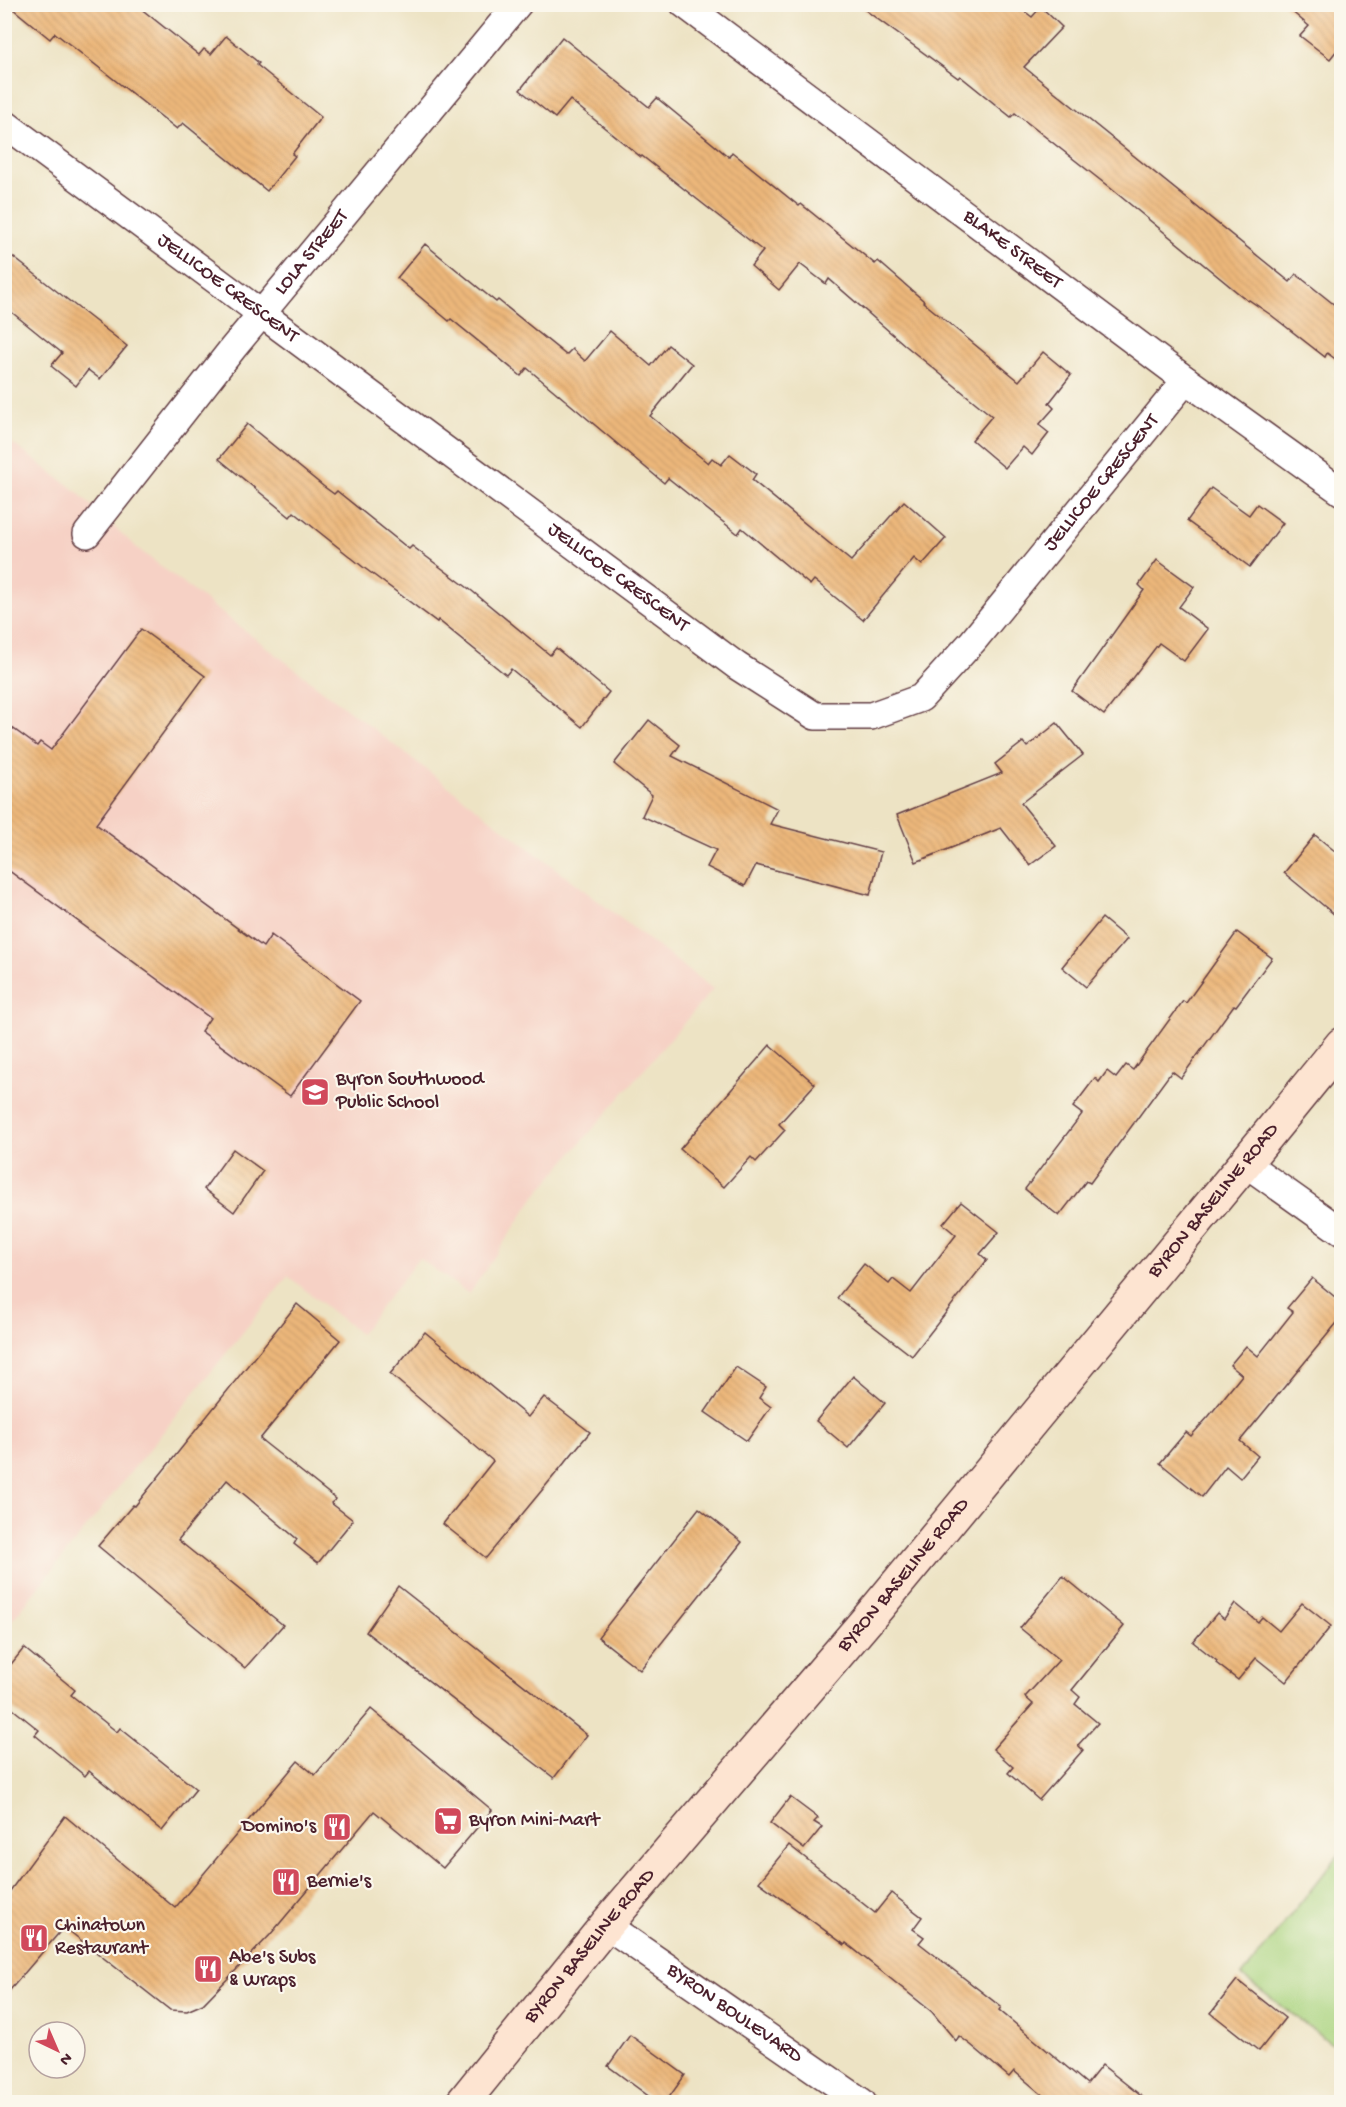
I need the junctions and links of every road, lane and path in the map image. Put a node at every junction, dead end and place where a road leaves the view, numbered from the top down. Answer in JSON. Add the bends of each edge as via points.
{"nodes":[{"id":1,"x":518,"y":4,"type":"edge"},
{"id":2,"x":684,"y":4,"type":"edge"},
{"id":3,"x":4,"y":123,"type":"edge"},
{"id":4,"x":262,"y":314,"type":"junction"},
{"id":5,"x":1186,"y":380,"type":"junction"},
{"id":6,"x":1341,"y":492,"type":"edge"},
{"id":7,"x":87,"y":534,"type":"dead end"},
{"id":8,"x":1341,"y":1044,"type":"edge"},
{"id":9,"x":1245,"y":1163,"type":"junction"},
{"id":10,"x":1341,"y":1232,"type":"edge"},
{"id":11,"x":606,"y":1925,"type":"junction"},
{"id":12,"x":463,"y":2103,"type":"edge"},
{"id":13,"x":862,"y":2103,"type":"edge"}],
"edges":[{"from":1,"to":4,"type":"street","name":"LOLA STREET"},
{"from":2,"to":5,"type":"street","name":"BLAKE STREET"},
{"from":3,"to":4,"type":"street","name":"JELLICOE CRESCENT"},
{"from":4,"to":5,"type":"street","name":"JELLICOE CRESCENT","via":[[737,666],[815,716],[871,716],[921,698],[973,641]]},
{"from":4,"to":7,"type":"street","name":"LOLA STREET"},
{"from":5,"to":6,"type":"street","name":"BLAKE STREET"},
{"from":8,"to":9,"type":"main road","name":"BYRON BASELINE ROAD"},
{"from":9,"to":10,"type":"street"},
{"from":9,"to":11,"type":"main road","name":"BYRON BASELINE ROAD","via":[[878,1607]]},
{"from":11,"to":12,"type":"main road","name":"BYRON BASELINE ROAD"},
{"from":11,"to":13,"type":"street","name":"BYRON BOULEVARD"}]}
